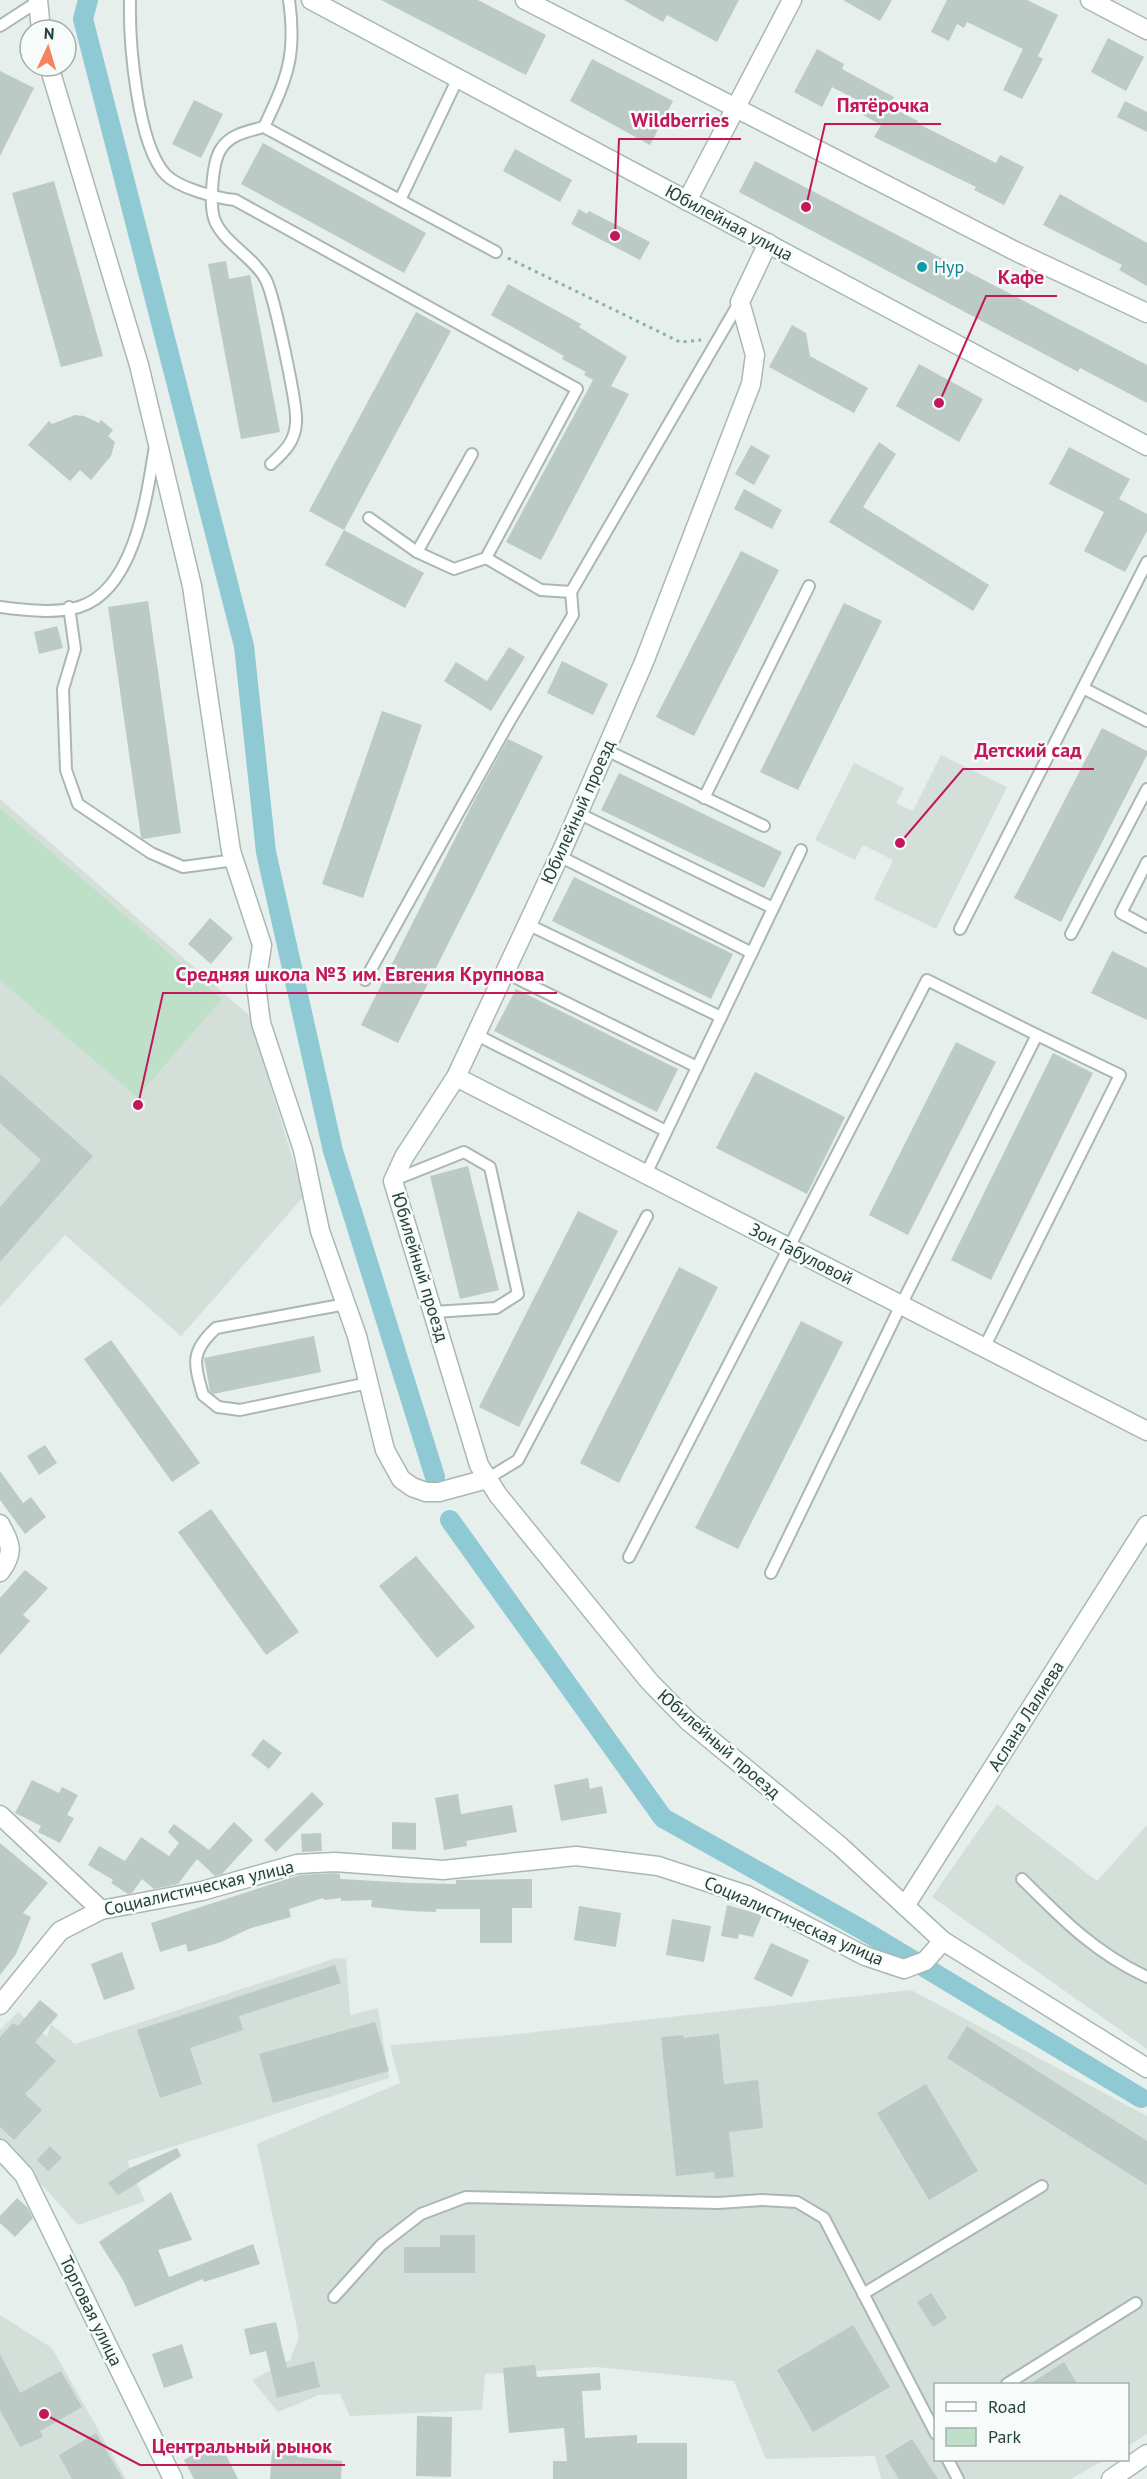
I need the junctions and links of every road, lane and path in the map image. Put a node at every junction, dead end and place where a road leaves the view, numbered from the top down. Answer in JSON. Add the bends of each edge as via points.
{"nodes":[{"id":1,"x":130,"y":0,"type":"edge"},
{"id":2,"x":289,"y":0,"type":"edge"},
{"id":3,"x":311,"y":0,"type":"edge"},
{"id":4,"x":525,"y":0,"type":"edge"},
{"id":5,"x":792,"y":0,"type":"edge"},
{"id":6,"x":1090,"y":0,"type":"edge"},
{"id":7,"x":37,"y":1,"type":"edge"},
{"id":8,"x":39,"y":18,"type":"edge"},
{"id":9,"x":0,"y":27,"type":"edge"},
{"id":10,"x":1147,"y":30,"type":"edge"},
{"id":11,"x":53,"y":78,"type":"edge"},
{"id":12,"x":458,"y":78,"type":"junction"},
{"id":13,"x":736,"y":106,"type":"junction"},
{"id":14,"x":264,"y":128,"type":"junction"},
{"id":15,"x":212,"y":197,"type":"junction"},
{"id":16,"x":400,"y":200,"type":"junction"},
{"id":17,"x":687,"y":201,"type":"junction"},
{"id":18,"x":768,"y":243,"type":"junction"},
{"id":19,"x":496,"y":252,"type":"joint"},
{"id":20,"x":740,"y":302,"type":"junction"},
{"id":21,"x":1147,"y":313,"type":"edge"},
{"id":22,"x":722,"y":336,"type":"junction"},
{"id":23,"x":156,"y":437,"type":"junction"},
{"id":24,"x":1147,"y":446,"type":"edge"},
{"id":25,"x":472,"y":454,"type":"dead end"},
{"id":26,"x":271,"y":464,"type":"dead end"},
{"id":27,"x":369,"y":518,"type":"dead end"},
{"id":28,"x":417,"y":552,"type":"junction"},
{"id":29,"x":486,"y":558,"type":"junction"},
{"id":30,"x":1147,"y":562,"type":"edge"},
{"id":31,"x":809,"y":586,"type":"dead end"},
{"id":32,"x":571,"y":592,"type":"junction"},
{"id":33,"x":0,"y":607,"type":"edge"},
{"id":34,"x":69,"y":608,"type":"junction"},
{"id":35,"x":1083,"y":688,"type":"junction"},
{"id":36,"x":1147,"y":721,"type":"edge"},
{"id":37,"x":606,"y":750,"type":"junction"},
{"id":38,"x":1147,"y":789,"type":"edge"},
{"id":39,"x":704,"y":798,"type":"junction"},
{"id":40,"x":578,"y":813,"type":"junction"},
{"id":41,"x":764,"y":826,"type":"dead end"},
{"id":42,"x":801,"y":850,"type":"dead end"},
{"id":43,"x":559,"y":856,"type":"junction"},
{"id":44,"x":235,"y":860,"type":"junction"},
{"id":45,"x":1147,"y":862,"type":"edge"},
{"id":46,"x":773,"y":908,"type":"junction"},
{"id":47,"x":527,"y":924,"type":"junction"},
{"id":48,"x":1147,"y":927,"type":"edge"},
{"id":49,"x":960,"y":929,"type":"dead end"},
{"id":50,"x":1071,"y":934,"type":"dead end"},
{"id":51,"x":752,"y":953,"type":"junction"},
{"id":52,"x":504,"y":972,"type":"junction"},
{"id":53,"x":365,"y":980,"type":"dead end"},
{"id":54,"x":721,"y":1017,"type":"junction"},
{"id":55,"x":475,"y":1034,"type":"junction"},
{"id":56,"x":1036,"y":1035,"type":"junction"},
{"id":57,"x":697,"y":1067,"type":"junction"},
{"id":58,"x":456,"y":1077,"type":"junction"},
{"id":59,"x":666,"y":1131,"type":"junction"},
{"id":60,"x":646,"y":1174,"type":"junction"},
{"id":61,"x":393,"y":1181,"type":"junction"},
{"id":62,"x":647,"y":1216,"type":"dead end"},
{"id":63,"x":788,"y":1247,"type":"junction"},
{"id":64,"x":346,"y":1304,"type":"junction"},
{"id":65,"x":901,"y":1305,"type":"junction"},
{"id":66,"x":434,"y":1312,"type":"junction"},
{"id":67,"x":984,"y":1348,"type":"junction"},
{"id":68,"x":368,"y":1383,"type":"junction"},
{"id":69,"x":1147,"y":1431,"type":"edge"},
{"id":70,"x":487,"y":1479,"type":"junction"},
{"id":71,"x":0,"y":1524,"type":"edge"},
{"id":72,"x":1147,"y":1525,"type":"edge"},
{"id":73,"x":629,"y":1557,"type":"dead end"},
{"id":74,"x":0,"y":1572,"type":"edge"},
{"id":75,"x":771,"y":1573,"type":"dead end"},
{"id":76,"x":0,"y":1815,"type":"edge"},
{"id":77,"x":1022,"y":1879,"type":"dead end"},
{"id":78,"x":905,"y":1906,"type":"junction"},
{"id":79,"x":101,"y":1910,"type":"junction"},
{"id":80,"x":943,"y":1941,"type":"junction"},
{"id":81,"x":1147,"y":1977,"type":"edge"},
{"id":82,"x":0,"y":2005,"type":"edge"},
{"id":83,"x":1147,"y":2068,"type":"edge"},
{"id":84,"x":0,"y":2149,"type":"edge"},
{"id":85,"x":1042,"y":2186,"type":"dead end"},
{"id":86,"x":863,"y":2294,"type":"junction"},
{"id":87,"x":334,"y":2297,"type":"dead end"},
{"id":88,"x":1136,"y":2303,"type":"dead end"},
{"id":89,"x":1010,"y":2383,"type":"edge"},
{"id":90,"x":934,"y":2430,"type":"edge"},
{"id":91,"x":1147,"y":2454,"type":"edge"},
{"id":92,"x":949,"y":2461,"type":"edge"},
{"id":93,"x":173,"y":2479,"type":"edge"},
{"id":94,"x":958,"y":2479,"type":"edge"},
{"id":95,"x":1111,"y":2479,"type":"edge"}],
"edges":[{"from":1,"to":15,"type":"lane","via":[[129,42],[150,151],[167,176]]},
{"from":2,"to":14,"type":"lane","via":[[294,30],[288,76]]},
{"from":3,"to":12,"type":"street","name":"Юбилейная улица"},
{"from":4,"to":13,"type":"street"},
{"from":5,"to":13,"type":"street"},
{"from":6,"to":10,"type":"street"},
{"from":7,"to":8,"type":"street"},
{"from":7,"to":9,"type":"lane"},
{"from":11,"to":23,"type":"street","via":[[139,365]]},
{"from":12,"to":16,"type":"lane"},
{"from":12,"to":17,"type":"street","name":"Юбилейная улица"},
{"from":13,"to":17,"type":"street"},
{"from":13,"to":21,"type":"street","via":[[1017,252]]},
{"from":14,"to":15,"type":"lane","via":[[240,133],[220,149]]},
{"from":14,"to":16,"type":"lane"},
{"from":15,"to":26,"type":"lane","via":[[215,221],[266,280],[280,329],[296,422],[289,447]]},
{"from":15,"to":29,"type":"lane","via":[[235,200],[577,389]]},
{"from":16,"to":19,"type":"lane"},
{"from":17,"to":18,"type":"street","name":"Юбилейная улица"},
{"from":18,"to":20,"type":"street"},
{"from":18,"to":24,"type":"street","name":"Юбилейная улица"},
{"from":19,"to":22,"type":"path","via":[[680,342]]},
{"from":20,"to":22,"type":"lane"},
{"from":20,"to":37,"type":"street","name":"Юбилейный проезд","via":[[754,355],[751,384]]},
{"from":22,"to":32,"type":"lane"},
{"from":23,"to":34,"type":"lane","via":[[145,508],[126,561],[108,590],[79,607]]},
{"from":23,"to":44,"type":"street","via":[[192,586]]},
{"from":25,"to":28,"type":"lane"},
{"from":27,"to":28,"type":"lane"},
{"from":28,"to":29,"type":"lane","via":[[454,569]]},
{"from":29,"to":32,"type":"lane","via":[[541,590]]},
{"from":30,"to":35,"type":"lane"},
{"from":31,"to":39,"type":"lane"},
{"from":32,"to":53,"type":"lane","via":[[573,615]]},
{"from":33,"to":34,"type":"lane","via":[[30,611]]},
{"from":34,"to":44,"type":"lane","via":[[75,649],[63,689],[66,770],[78,804],[151,853],[183,867]]},
{"from":35,"to":36,"type":"lane"},
{"from":35,"to":49,"type":"lane"},
{"from":37,"to":39,"type":"lane"},
{"from":37,"to":40,"type":"street","name":"Юбилейный проезд"},
{"from":38,"to":50,"type":"lane"},
{"from":39,"to":41,"type":"lane"},
{"from":40,"to":43,"type":"street","name":"Юбилейный проезд"},
{"from":40,"to":46,"type":"lane"},
{"from":42,"to":46,"type":"lane"},
{"from":43,"to":47,"type":"street","name":"Юбилейный проезд"},
{"from":43,"to":51,"type":"lane"},
{"from":44,"to":64,"type":"street","via":[[262,945],[256,984],[261,1023],[303,1150],[320,1231]]},
{"from":45,"to":48,"type":"lane","via":[[1121,914]]},
{"from":46,"to":51,"type":"lane"},
{"from":47,"to":52,"type":"street","name":"Юбилейный проезд"},
{"from":47,"to":54,"type":"lane"},
{"from":51,"to":54,"type":"lane"},
{"from":52,"to":55,"type":"street","name":"Юбилейный проезд"},
{"from":52,"to":57,"type":"lane"},
{"from":54,"to":57,"type":"lane"},
{"from":55,"to":58,"type":"street","name":"Юбилейный проезд"},
{"from":55,"to":59,"type":"lane"},
{"from":56,"to":63,"type":"lane","via":[[927,980]]},
{"from":56,"to":65,"type":"lane"},
{"from":56,"to":67,"type":"lane","via":[[1120,1075]]},
{"from":57,"to":59,"type":"lane"},
{"from":58,"to":60,"type":"street","name":"Зои Габуловой"},
{"from":58,"to":61,"type":"street","name":"Юбилейный проезд","via":[[404,1157]]},
{"from":59,"to":60,"type":"lane"},
{"from":60,"to":63,"type":"street","name":"Зои Габуловой"},
{"from":61,"to":66,"type":"street","name":"Юбилейный проезд"},
{"from":61,"to":66,"type":"lane","via":[[464,1152],[490,1167],[518,1294],[496,1308]]},
{"from":62,"to":70,"type":"lane","via":[[518,1460]]},
{"from":63,"to":65,"type":"street","name":"Зои Габуловой"},
{"from":63,"to":73,"type":"lane"},
{"from":64,"to":68,"type":"street"},
{"from":64,"to":68,"type":"lane","via":[[216,1328],[203,1340],[195,1356],[202,1395],[218,1407],[240,1410]]},
{"from":65,"to":67,"type":"street","name":"Зои Габуловой"},
{"from":65,"to":75,"type":"lane"},
{"from":66,"to":70,"type":"street","name":"Юбилейный проезд","via":[[479,1465]]},
{"from":67,"to":69,"type":"street","name":"Зои Габуловой"},
{"from":68,"to":70,"type":"street","via":[[385,1450],[401,1479],[419,1490],[439,1492]]},
{"from":70,"to":78,"type":"street","name":"Юбилейный проезд","via":[[664,1697]]},
{"from":71,"to":74,"type":"street","via":[[10,1543],[10,1559]]},
{"from":72,"to":78,"type":"street","name":"Аслана Лалиева"},
{"from":76,"to":79,"type":"street"},
{"from":77,"to":81,"type":"lane","via":[[1073,1932],[1120,1965]]},
{"from":78,"to":80,"type":"street","name":"Юбилейный проезд"},
{"from":79,"to":80,"type":"street","name":"Социалистическая улица","via":[[202,1891],[297,1864],[335,1862],[443,1870],[576,1856],[658,1866],[702,1878],[747,1895],[865,1956],[904,1969],[925,1961]]},
{"from":79,"to":82,"type":"street","name":"Социалистическая улица","via":[[60,1931]]},
{"from":80,"to":83,"type":"street","name":"Юбилейный проезд"},
{"from":84,"to":93,"type":"street","name":"Торговая улица","via":[[24,2175]]},
{"from":85,"to":86,"type":"lane"},
{"from":86,"to":87,"type":"lane","via":[[824,2218],[797,2202],[718,2204],[466,2197],[421,2214],[381,2245]]},
{"from":86,"to":90,"type":"lane"},
{"from":88,"to":89,"type":"lane"},
{"from":91,"to":95,"type":"street"},
{"from":92,"to":94,"type":"lane"}]}
